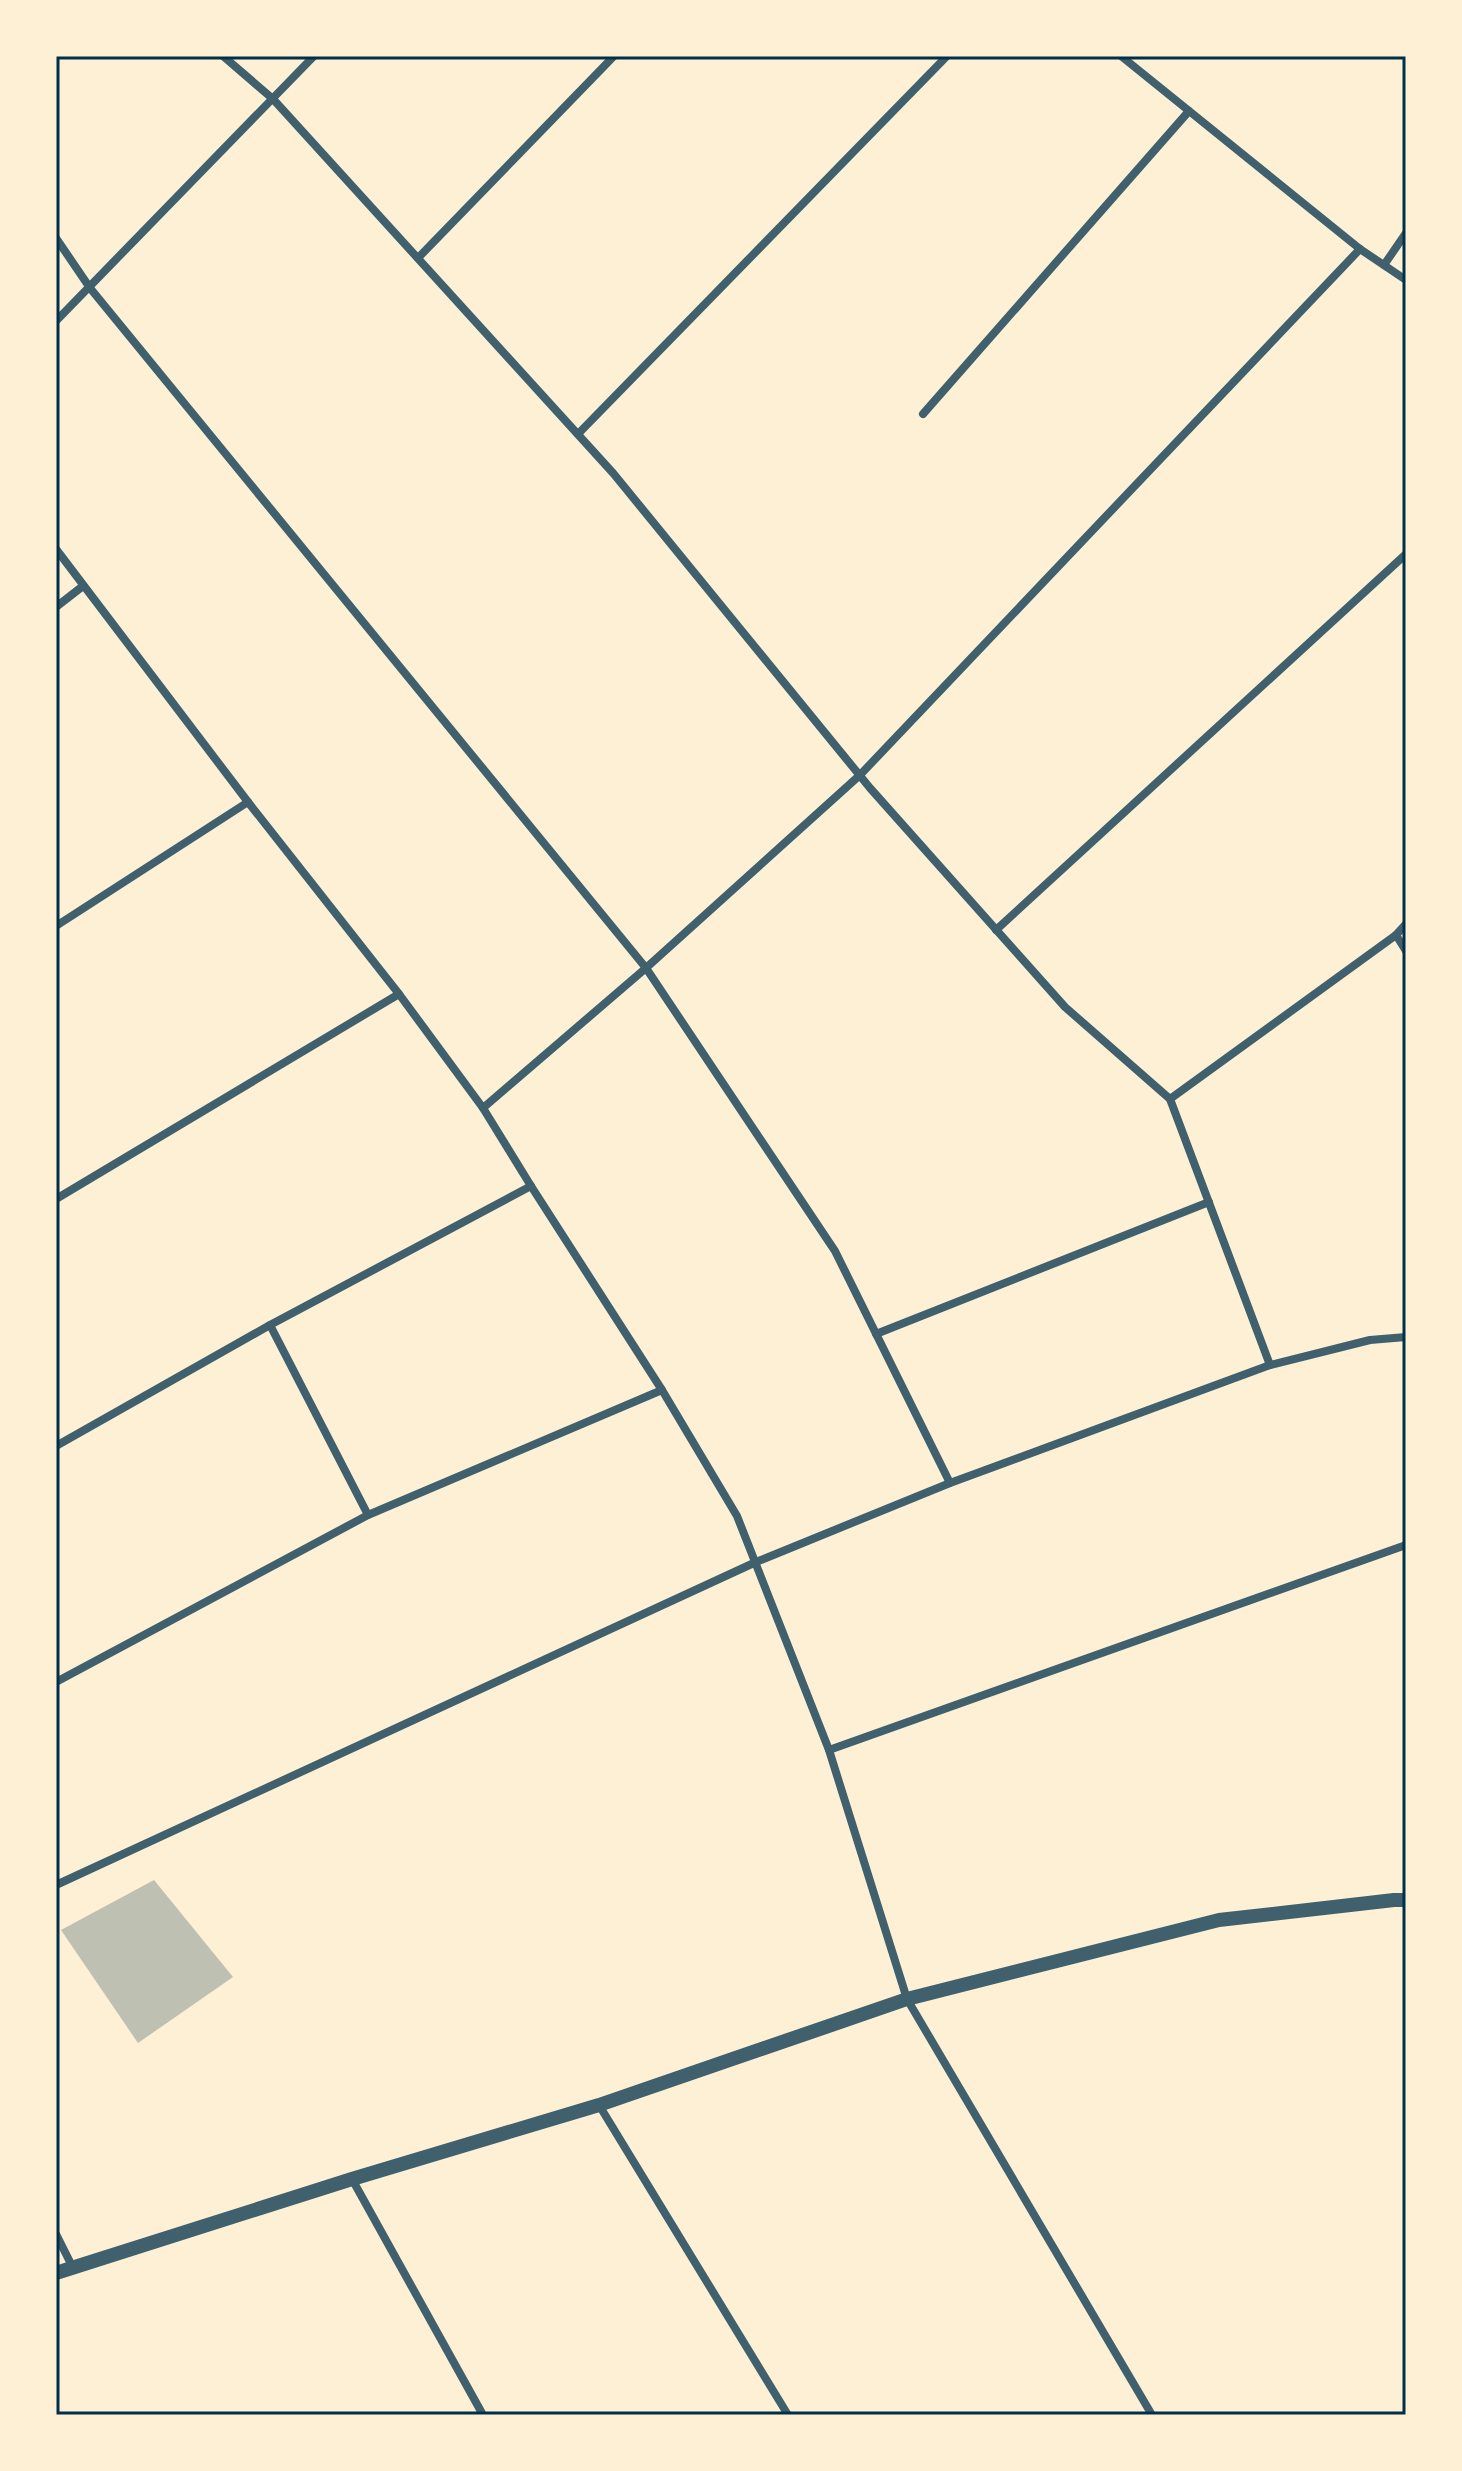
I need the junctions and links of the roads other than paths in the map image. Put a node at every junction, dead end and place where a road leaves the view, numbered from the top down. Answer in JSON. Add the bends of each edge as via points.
{"nodes":[{"id":1,"x":223,"y":56,"type":"edge"},
{"id":2,"x":314,"y":56,"type":"edge"},
{"id":3,"x":614,"y":56,"type":"edge"},
{"id":4,"x":947,"y":56,"type":"edge"},
{"id":5,"x":1121,"y":56,"type":"edge"},
{"id":6,"x":273,"y":99,"type":"junction"},
{"id":7,"x":1189,"y":111,"type":"junction"},
{"id":8,"x":1406,"y":233,"type":"edge"},
{"id":9,"x":56,"y":238,"type":"edge"},
{"id":10,"x":1360,"y":249,"type":"junction"},
{"id":11,"x":418,"y":258,"type":"junction"},
{"id":12,"x":1384,"y":265,"type":"junction"},
{"id":13,"x":1406,"y":280,"type":"edge"},
{"id":14,"x":90,"y":288,"type":"junction"},
{"id":15,"x":56,"y":321,"type":"edge"},
{"id":16,"x":923,"y":414,"type":"dead end"},
{"id":17,"x":578,"y":434,"type":"junction"},
{"id":18,"x":56,"y":549,"type":"edge"},
{"id":19,"x":1406,"y":554,"type":"edge"},
{"id":20,"x":83,"y":586,"type":"junction"},
{"id":21,"x":56,"y":607,"type":"edge"},
{"id":22,"x":860,"y":775,"type":"junction"},
{"id":23,"x":248,"y":802,"type":"junction"},
{"id":24,"x":1406,"y":924,"type":"edge"},
{"id":25,"x":56,"y":926,"type":"edge"},
{"id":26,"x":996,"y":930,"type":"junction"},
{"id":27,"x":1396,"y":935,"type":"junction"},
{"id":28,"x":1406,"y":951,"type":"edge"},
{"id":29,"x":646,"y":968,"type":"junction"},
{"id":30,"x":399,"y":994,"type":"junction"},
{"id":31,"x":1170,"y":1099,"type":"junction"},
{"id":32,"x":483,"y":1108,"type":"junction"},
{"id":33,"x":531,"y":1186,"type":"junction"},
{"id":34,"x":56,"y":1199,"type":"edge"},
{"id":35,"x":1209,"y":1202,"type":"junction"},
{"id":36,"x":270,"y":1325,"type":"junction"},
{"id":37,"x":876,"y":1334,"type":"junction"},
{"id":38,"x":1406,"y":1337,"type":"edge"},
{"id":39,"x":1270,"y":1365,"type":"junction"},
{"id":40,"x":662,"y":1390,"type":"junction"},
{"id":41,"x":56,"y":1446,"type":"edge"},
{"id":42,"x":950,"y":1483,"type":"junction"},
{"id":43,"x":368,"y":1515,"type":"junction"},
{"id":44,"x":1406,"y":1545,"type":"edge"},
{"id":45,"x":756,"y":1562,"type":"junction"},
{"id":46,"x":56,"y":1682,"type":"edge"},
{"id":47,"x":829,"y":1750,"type":"junction"},
{"id":48,"x":56,"y":1885,"type":"edge"},
{"id":49,"x":1406,"y":1900,"type":"edge"},
{"id":50,"x":907,"y":1999,"type":"junction"},
{"id":51,"x":599,"y":2105,"type":"junction"},
{"id":52,"x":352,"y":2179,"type":"junction"},
{"id":53,"x":56,"y":2234,"type":"edge"},
{"id":54,"x":73,"y":2268,"type":"junction"},
{"id":55,"x":56,"y":2273,"type":"edge"},
{"id":56,"x":478,"y":2413,"type":"edge"},
{"id":57,"x":788,"y":2415,"type":"edge"},
{"id":58,"x":1152,"y":2415,"type":"edge"}],
"edges":[{"from":1,"to":6,"type":"street"},
{"from":2,"to":6,"type":"street"},
{"from":3,"to":11,"type":"street"},
{"from":4,"to":17,"type":"street"},
{"from":5,"to":7,"type":"street"},
{"from":6,"to":11,"type":"street"},
{"from":6,"to":14,"type":"street"},
{"from":7,"to":10,"type":"street"},
{"from":7,"to":16,"type":"street"},
{"from":8,"to":12,"type":"street"},
{"from":9,"to":14,"type":"street"},
{"from":10,"to":12,"type":"street"},
{"from":10,"to":22,"type":"street"},
{"from":11,"to":17,"type":"street"},
{"from":12,"to":13,"type":"street"},
{"from":14,"to":15,"type":"street"},
{"from":14,"to":29,"type":"street"},
{"from":17,"to":22,"type":"street"},
{"from":18,"to":20,"type":"street"},
{"from":19,"to":26,"type":"street"},
{"from":20,"to":21,"type":"street"},
{"from":20,"to":23,"type":"street"},
{"from":22,"to":26,"type":"street"},
{"from":22,"to":29,"type":"street"},
{"from":23,"to":25,"type":"street"},
{"from":23,"to":30,"type":"street"},
{"from":24,"to":27,"type":"street"},
{"from":26,"to":31,"type":"street","via":[[1065,1007]]},
{"from":27,"to":28,"type":"street"},
{"from":27,"to":31,"type":"street"},
{"from":29,"to":32,"type":"street"},
{"from":29,"to":37,"type":"street","via":[[835,1251]]},
{"from":30,"to":32,"type":"street"},
{"from":30,"to":34,"type":"street"},
{"from":31,"to":35,"type":"street"},
{"from":32,"to":33,"type":"street"},
{"from":33,"to":36,"type":"street"},
{"from":33,"to":40,"type":"street"},
{"from":35,"to":37,"type":"street"},
{"from":35,"to":39,"type":"street"},
{"from":36,"to":41,"type":"street"},
{"from":36,"to":43,"type":"street"},
{"from":37,"to":42,"type":"street"},
{"from":38,"to":39,"type":"street","via":[[1370,1340]]},
{"from":39,"to":42,"type":"street"},
{"from":40,"to":43,"type":"street"},
{"from":40,"to":45,"type":"street","via":[[737,1516]]},
{"from":42,"to":45,"type":"street"},
{"from":43,"to":46,"type":"street"},
{"from":44,"to":47,"type":"street"},
{"from":45,"to":47,"type":"street"},
{"from":45,"to":48,"type":"street"},
{"from":47,"to":50,"type":"street"},
{"from":49,"to":50,"type":"street","via":[[1219,1920]]},
{"from":50,"to":51,"type":"street"},
{"from":50,"to":58,"type":"street"},
{"from":51,"to":52,"type":"street"},
{"from":51,"to":57,"type":"street"},
{"from":52,"to":54,"type":"street"},
{"from":52,"to":56,"type":"street"},
{"from":53,"to":54,"type":"street"},
{"from":54,"to":55,"type":"street"}]}
